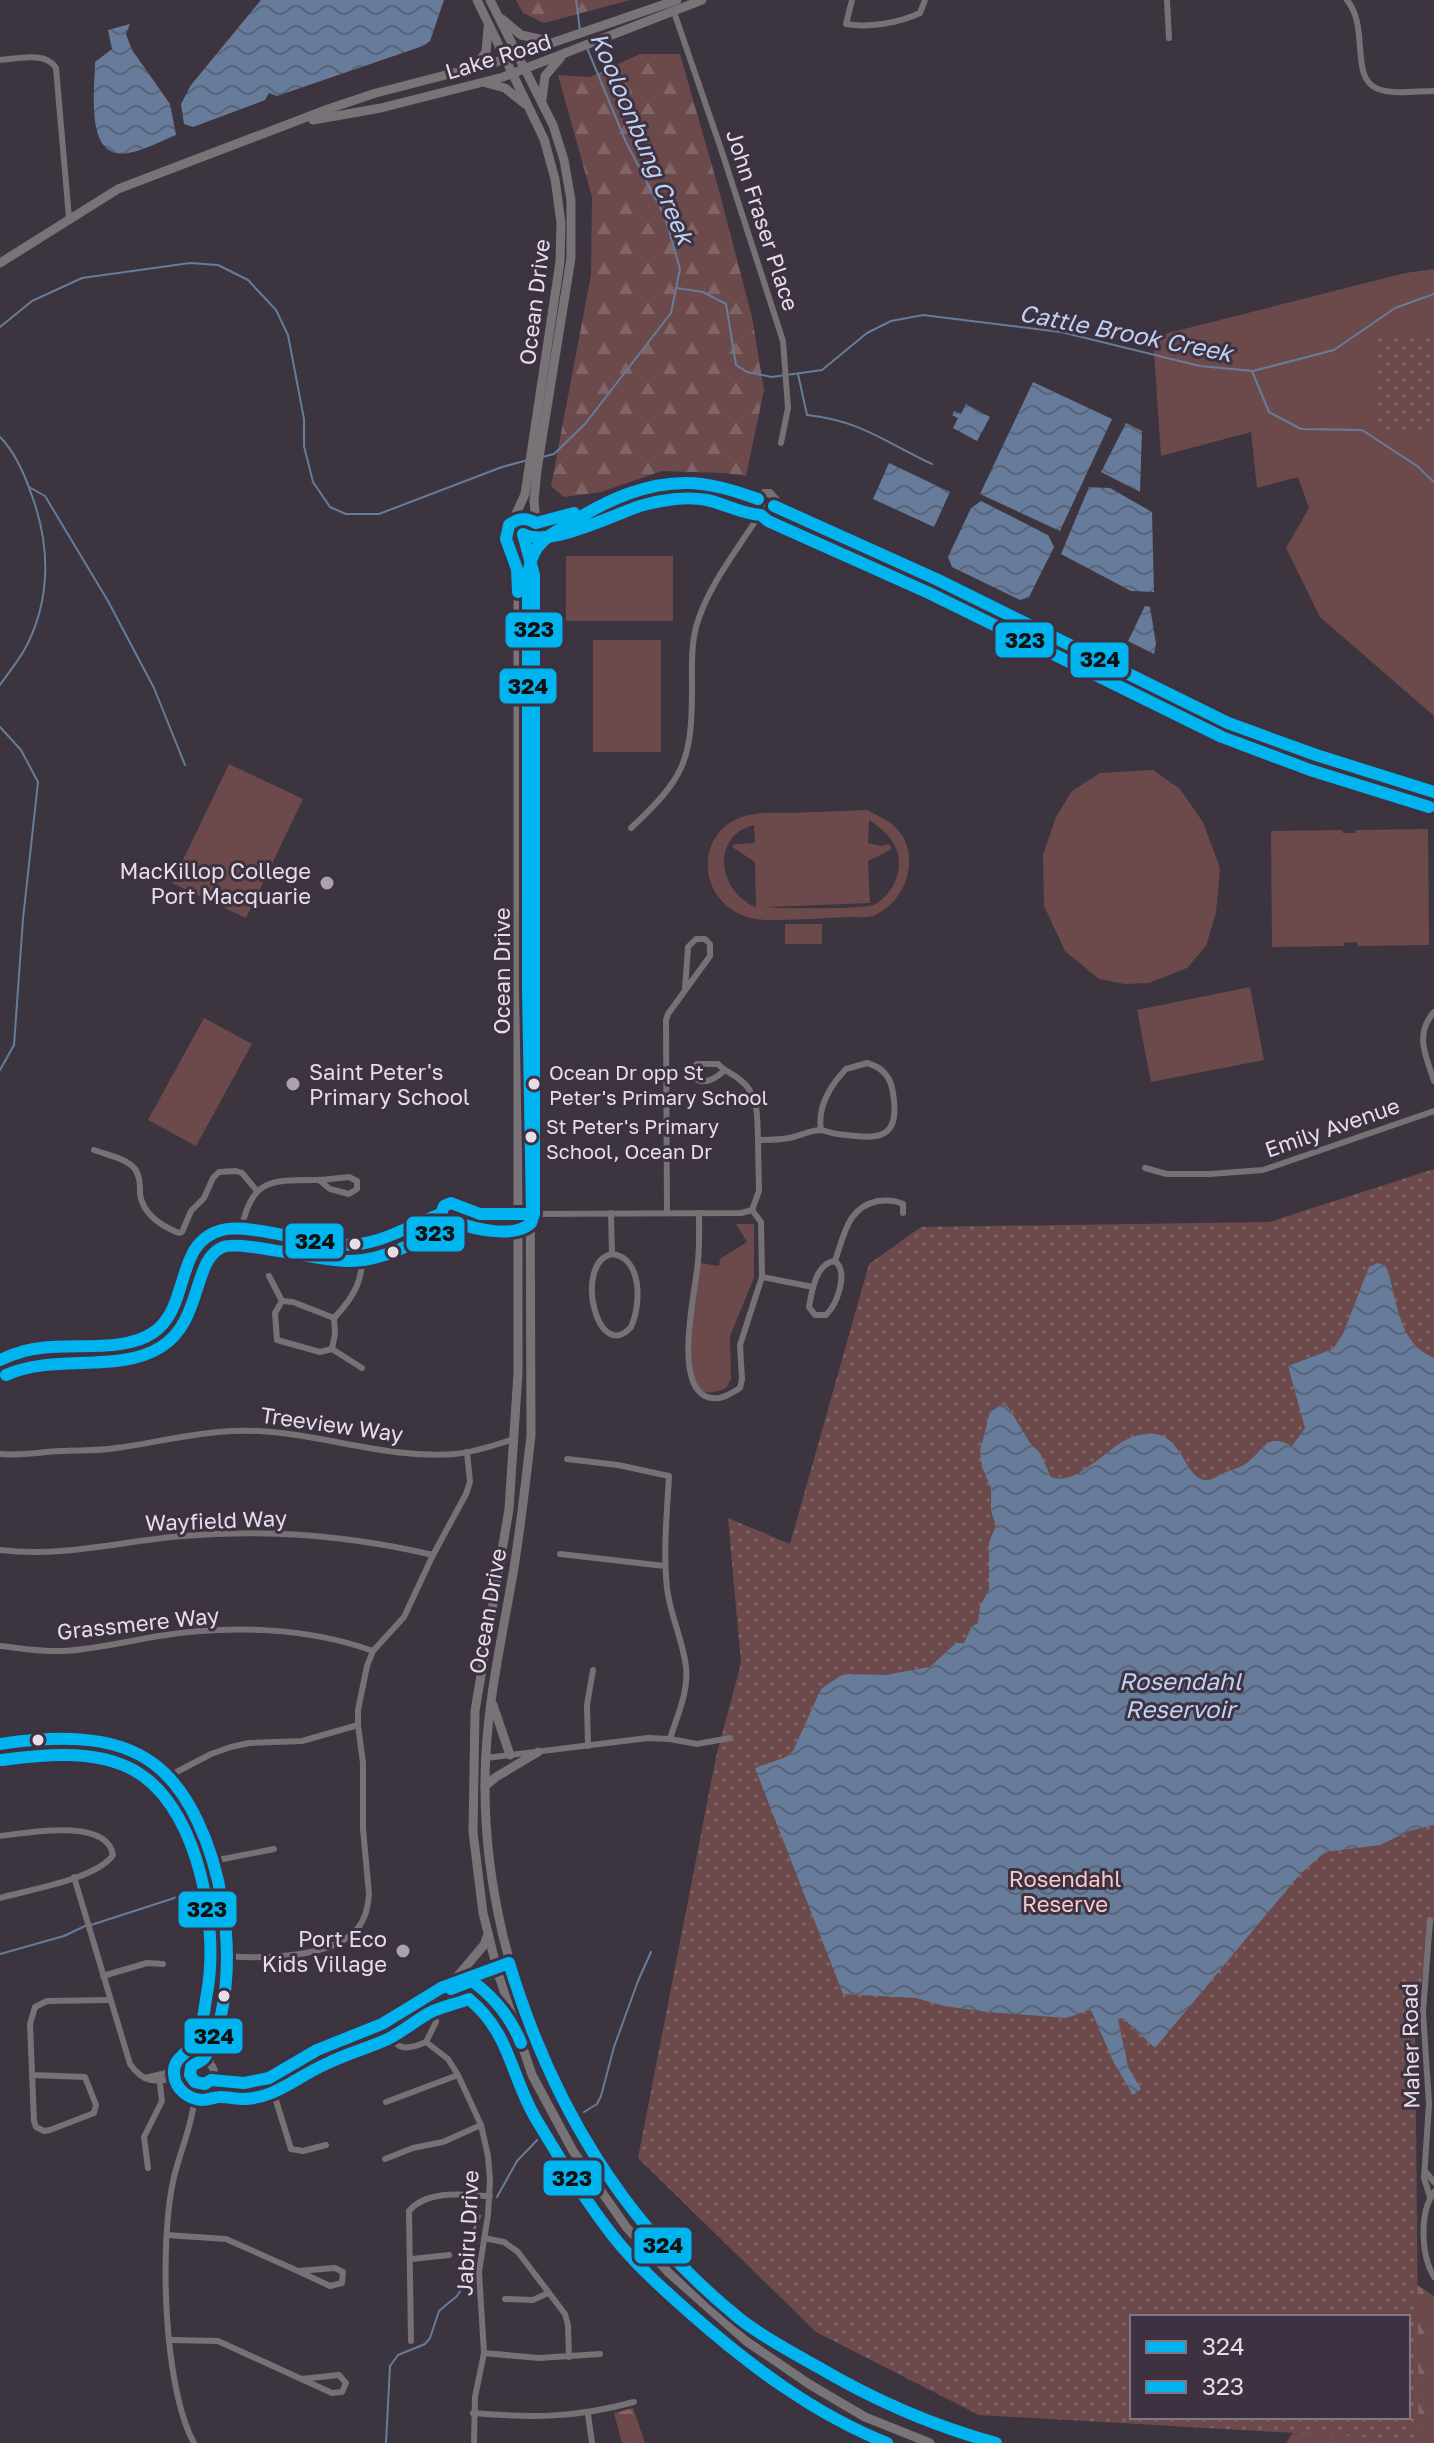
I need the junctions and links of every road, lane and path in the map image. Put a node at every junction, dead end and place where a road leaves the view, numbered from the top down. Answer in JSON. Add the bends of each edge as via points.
{"nodes":[{"id":1,"x":477,"y":0,"type":"edge"},
{"id":2,"x":490,"y":0,"type":"edge"},
{"id":3,"x":702,"y":0,"type":"edge"},
{"id":4,"x":852,"y":0,"type":"edge"},
{"id":5,"x":925,"y":0,"type":"edge"},
{"id":6,"x":1167,"y":0,"type":"edge"},
{"id":7,"x":1347,"y":0,"type":"edge"},
{"id":8,"x":673,"y":1,"type":"edge"},
{"id":9,"x":674,"y":12,"type":"junction"},
{"id":10,"x":499,"y":17,"type":"junction"},
{"id":11,"x":488,"y":24,"type":"junction"},
{"id":12,"x":1169,"y":38,"type":"dead end"},
{"id":13,"x":555,"y":42,"type":"junction"},
{"id":14,"x":569,"y":53,"type":"junction"},
{"id":15,"x":518,"y":55,"type":"junction"},
{"id":16,"x":505,"y":59,"type":"junction"},
{"id":17,"x":0,"y":60,"type":"edge"},
{"id":18,"x":473,"y":68,"type":"junction"},
{"id":19,"x":525,"y":70,"type":"junction"},
{"id":20,"x":513,"y":74,"type":"junction"},
{"id":21,"x":484,"y":82,"type":"junction"},
{"id":22,"x":1434,"y":91,"type":"edge"},
{"id":23,"x":542,"y":103,"type":"junction"},
{"id":24,"x":530,"y":109,"type":"junction"},
{"id":25,"x":297,"y":122,"type":"junction"},
{"id":26,"x":69,"y":218,"type":"junction"},
{"id":27,"x":0,"y":263,"type":"edge"},
{"id":28,"x":538,"y":436,"type":"junction"},
{"id":29,"x":781,"y":443,"type":"dead end"},
{"id":30,"x":532,"y":472,"type":"junction"},
{"id":31,"x":758,"y":499,"type":"junction"},
{"id":32,"x":774,"y":506,"type":"junction"},
{"id":33,"x":590,"y":509,"type":"junction"},
{"id":34,"x":763,"y":509,"type":"junction"},
{"id":35,"x":536,"y":523,"type":"junction"},
{"id":36,"x":510,"y":524,"type":"junction"},
{"id":37,"x":538,"y":546,"type":"junction"},
{"id":38,"x":511,"y":549,"type":"junction"},
{"id":39,"x":1434,"y":792,"type":"edge"},
{"id":40,"x":631,"y":828,"type":"dead end"},
{"id":41,"x":685,"y":989,"type":"junction"},
{"id":42,"x":1434,"y":1012,"type":"edge"},
{"id":43,"x":724,"y":1071,"type":"junction"},
{"id":44,"x":1434,"y":1081,"type":"edge"},
{"id":45,"x":1434,"y":1111,"type":"edge"},
{"id":46,"x":821,"y":1130,"type":"junction"},
{"id":47,"x":758,"y":1140,"type":"junction"},
{"id":48,"x":94,"y":1150,"type":"dead end"},
{"id":49,"x":1145,"y":1168,"type":"dead end"},
{"id":50,"x":319,"y":1180,"type":"junction"},
{"id":51,"x":257,"y":1191,"type":"junction"},
{"id":52,"x":463,"y":1209,"type":"junction"},
{"id":53,"x":752,"y":1210,"type":"junction"},
{"id":54,"x":611,"y":1213,"type":"junction"},
{"id":55,"x":667,"y":1213,"type":"junction"},
{"id":56,"x":699,"y":1213,"type":"junction"},
{"id":57,"x":903,"y":1213,"type":"dead end"},
{"id":58,"x":480,"y":1214,"type":"junction"},
{"id":59,"x":518,"y":1214,"type":"junction"},
{"id":60,"x":532,"y":1214,"type":"junction"},
{"id":61,"x":442,"y":1218,"type":"junction"},
{"id":62,"x":462,"y":1220,"type":"junction"},
{"id":63,"x":241,"y":1230,"type":"junction"},
{"id":64,"x":364,"y":1245,"type":"junction"},
{"id":65,"x":612,"y":1254,"type":"junction"},
{"id":66,"x":835,"y":1261,"type":"junction"},
{"id":67,"x":269,"y":1276,"type":"dead end"},
{"id":68,"x":762,"y":1277,"type":"junction"},
{"id":69,"x":813,"y":1287,"type":"junction"},
{"id":70,"x":282,"y":1301,"type":"junction"},
{"id":71,"x":334,"y":1318,"type":"junction"},
{"id":72,"x":332,"y":1349,"type":"junction"},
{"id":73,"x":0,"y":1360,"type":"edge"},
{"id":74,"x":362,"y":1368,"type":"dead end"},
{"id":75,"x":515,"y":1439,"type":"junction"},
{"id":76,"x":467,"y":1452,"type":"junction"},
{"id":77,"x":0,"y":1454,"type":"edge"},
{"id":78,"x":567,"y":1459,"type":"dead end"},
{"id":79,"x":0,"y":1550,"type":"edge"},
{"id":80,"x":560,"y":1554,"type":"dead end"},
{"id":81,"x":433,"y":1555,"type":"junction"},
{"id":82,"x":665,"y":1566,"type":"junction"},
{"id":83,"x":0,"y":1646,"type":"edge"},
{"id":84,"x":373,"y":1651,"type":"junction"},
{"id":85,"x":593,"y":1670,"type":"dead end"},
{"id":86,"x":491,"y":1698,"type":"junction"},
{"id":87,"x":358,"y":1725,"type":"junction"},
{"id":88,"x":730,"y":1738,"type":"dead end"},
{"id":89,"x":670,"y":1739,"type":"junction"},
{"id":90,"x":0,"y":1744,"type":"edge"},
{"id":91,"x":588,"y":1746,"type":"junction"},
{"id":92,"x":538,"y":1752,"type":"junction"},
{"id":93,"x":510,"y":1755,"type":"junction"},
{"id":94,"x":485,"y":1758,"type":"junction"},
{"id":95,"x":472,"y":1759,"type":"junction"},
{"id":96,"x":169,"y":1776,"type":"junction"},
{"id":97,"x":485,"y":1786,"type":"junction"},
{"id":98,"x":0,"y":1836,"type":"edge"},
{"id":99,"x":274,"y":1849,"type":"dead end"},
{"id":100,"x":213,"y":1861,"type":"junction"},
{"id":101,"x":74,"y":1877,"type":"junction"},
{"id":102,"x":0,"y":1898,"type":"edge"},
{"id":103,"x":1430,"y":1920,"type":"dead end"},
{"id":104,"x":488,"y":1934,"type":"junction"},
{"id":105,"x":227,"y":1956,"type":"junction"},
{"id":106,"x":163,"y":1964,"type":"dead end"},
{"id":107,"x":510,"y":1966,"type":"junction"},
{"id":108,"x":497,"y":1970,"type":"junction"},
{"id":109,"x":103,"y":1976,"type":"junction"},
{"id":110,"x":472,"y":1981,"type":"junction"},
{"id":111,"x":451,"y":1984,"type":"junction"},
{"id":112,"x":434,"y":1993,"type":"junction"},
{"id":113,"x":110,"y":2000,"type":"junction"},
{"id":114,"x":382,"y":2024,"type":"junction"},
{"id":115,"x":517,"y":2030,"type":"junction"},
{"id":116,"x":426,"y":2042,"type":"junction"},
{"id":117,"x":206,"y":2062,"type":"junction"},
{"id":118,"x":32,"y":2075,"type":"junction"},
{"id":119,"x":458,"y":2075,"type":"junction"},
{"id":120,"x":201,"y":2077,"type":"junction"},
{"id":121,"x":160,"y":2078,"type":"junction"},
{"id":122,"x":269,"y":2078,"type":"junction"},
{"id":123,"x":386,"y":2102,"type":"dead end"},
{"id":124,"x":481,"y":2125,"type":"junction"},
{"id":125,"x":326,"y":2145,"type":"dead end"},
{"id":126,"x":385,"y":2159,"type":"dead end"},
{"id":127,"x":148,"y":2168,"type":"dead end"},
{"id":128,"x":1425,"y":2171,"type":"junction"},
{"id":129,"x":1434,"y":2182,"type":"edge"},
{"id":130,"x":1432,"y":2194,"type":"edge"},
{"id":131,"x":490,"y":2196,"type":"junction"},
{"id":132,"x":167,"y":2235,"type":"junction"},
{"id":133,"x":484,"y":2238,"type":"junction"},
{"id":134,"x":449,"y":2255,"type":"dead end"},
{"id":135,"x":412,"y":2259,"type":"junction"},
{"id":136,"x":298,"y":2271,"type":"junction"},
{"id":137,"x":1434,"y":2277,"type":"edge"},
{"id":138,"x":548,"y":2293,"type":"junction"},
{"id":139,"x":505,"y":2299,"type":"dead end"},
{"id":140,"x":171,"y":2340,"type":"junction"},
{"id":141,"x":411,"y":2341,"type":"dead end"},
{"id":142,"x":484,"y":2353,"type":"junction"},
{"id":143,"x":600,"y":2354,"type":"dead end"},
{"id":144,"x":569,"y":2357,"type":"junction"},
{"id":145,"x":301,"y":2379,"type":"junction"},
{"id":146,"x":634,"y":2402,"type":"dead end"},
{"id":147,"x":473,"y":2413,"type":"junction"},
{"id":148,"x":588,"y":2414,"type":"junction"},
{"id":149,"x":971,"y":2440,"type":"edge"},
{"id":150,"x":194,"y":2443,"type":"edge"},
{"id":151,"x":474,"y":2443,"type":"edge"},
{"id":152,"x":592,"y":2443,"type":"edge"},
{"id":153,"x":930,"y":2443,"type":"edge"},
{"id":154,"x":996,"y":2443,"type":"edge"}],
"edges":[{"from":1,"to":11,"type":"main road","name":"Ocean Drive"},
{"from":2,"to":10,"type":"main road","name":"Ocean Drive"},
{"from":3,"to":9,"type":"main road","name":"Lake Road"},
{"from":4,"to":5,"type":"street","via":[[846,24],[860,27],[910,18],[920,13]]},
{"from":6,"to":12,"type":"street"},
{"from":7,"to":22,"type":"street","via":[[1358,17],[1363,75],[1369,84],[1381,90]]},
{"from":8,"to":9,"type":"street"},
{"from":8,"to":13,"type":"main road","name":"Lake Road"},
{"from":9,"to":14,"type":"main road","name":"Lake Road"},
{"from":9,"to":29,"type":"street","name":"John Fraser Place","via":[[783,341],[788,408]]},
{"from":10,"to":13,"type":"main road","via":[[526,38]]},
{"from":10,"to":15,"type":"main road","name":"Ocean Drive"},
{"from":11,"to":16,"type":"main road","name":"Ocean Drive"},
{"from":11,"to":18,"type":"main road","via":[[486,52]]},
{"from":13,"to":15,"type":"main road","name":"Lake Road"},
{"from":14,"to":19,"type":"main road","name":"Lake Road"},
{"from":14,"to":23,"type":"main road","via":[[545,76]]},
{"from":15,"to":16,"type":"main road","name":"Lake Road"},
{"from":15,"to":19,"type":"main road","name":"Ocean Drive"},
{"from":16,"to":18,"type":"main road","name":"Lake Road"},
{"from":16,"to":20,"type":"main road","name":"Ocean Drive"},
{"from":17,"to":26,"type":"street","via":[[42,57],[56,68]]},
{"from":18,"to":25,"type":"main road","name":"Lake Road","via":[[376,93]]},
{"from":19,"to":20,"type":"main road","name":"Lake Road"},
{"from":19,"to":23,"type":"main road","name":"Ocean Drive"},
{"from":20,"to":21,"type":"main road","name":"Lake Road"},
{"from":20,"to":24,"type":"main road","name":"Ocean Drive"},
{"from":21,"to":24,"type":"main road","via":[[505,88]]},
{"from":21,"to":25,"type":"main road","name":"Lake Road"},
{"from":23,"to":28,"type":"main road","name":"Ocean Drive","via":[[564,160],[572,238]]},
{"from":24,"to":28,"type":"main road","name":"Ocean Drive","via":[[551,162],[562,240]]},
{"from":25,"to":26,"type":"main road","name":"Lake Road","via":[[118,189]]},
{"from":26,"to":27,"type":"main road","name":"Lake Road"},
{"from":28,"to":30,"type":"main road","name":"Ocean Drive"},
{"from":30,"to":35,"type":"main road","name":"Ocean Drive"},
{"from":30,"to":36,"type":"main road","name":"Ocean Drive"},
{"from":31,"to":32,"type":"street","via":[[770,493]]},
{"from":31,"to":33,"type":"street","via":[[709,484],[684,483],[638,490]]},
{"from":31,"to":34,"type":"street"},
{"from":32,"to":34,"type":"street"},
{"from":32,"to":39,"type":"street","via":[[1201,710],[1259,735]]},
{"from":33,"to":35,"type":"street"},
{"from":33,"to":37,"type":"street"},
{"from":34,"to":40,"type":"street","via":[[696,625],[686,759],[669,791]]},
{"from":35,"to":36,"type":"main road","via":[[523,518]]},
{"from":35,"to":37,"type":"main road","via":[[541,533]]},
{"from":36,"to":38,"type":"main road","via":[[506,536]]},
{"from":37,"to":38,"type":"main road","via":[[524,554]]},
{"from":37,"to":60,"type":"main road","name":"Ocean Drive","via":[[528,577]]},
{"from":38,"to":59,"type":"main road","name":"Ocean Drive","via":[[518,575]]},
{"from":41,"to":41,"type":"street","via":[[688,947],[705,939],[710,956]]},
{"from":41,"to":55,"type":"street","via":[[666,1020]]},
{"from":42,"to":44,"type":"street","via":[[1422,1035]]},
{"from":43,"to":43,"type":"street","via":[[718,1064],[697,1064],[691,1070],[697,1081],[712,1080]]},
{"from":43,"to":47,"type":"street","via":[[745,1084],[756,1100]]},
{"from":45,"to":49,"type":"street","name":"Emily Avenue","via":[[1263,1170],[1167,1174]]},
{"from":46,"to":46,"type":"street","via":[[819,1111],[846,1069],[867,1063],[885,1073],[896,1112],[888,1132]]},
{"from":46,"to":47,"type":"street"},
{"from":47,"to":53,"type":"street","via":[[759,1191]]},
{"from":48,"to":51,"type":"street","via":[[134,1168],[146,1210],[179,1233],[219,1172],[242,1173]]},
{"from":50,"to":50,"type":"street","via":[[349,1177],[357,1181],[357,1189],[339,1193]]},
{"from":50,"to":51,"type":"street","via":[[282,1180]]},
{"from":51,"to":63,"type":"street"},
{"from":52,"to":58,"type":"street"},
{"from":52,"to":61,"type":"street","via":[[458,1204],[444,1206]]},
{"from":52,"to":62,"type":"street"},
{"from":53,"to":56,"type":"street"},
{"from":53,"to":68,"type":"street","via":[[761,1222]]},
{"from":54,"to":55,"type":"street"},
{"from":54,"to":60,"type":"street"},
{"from":54,"to":65,"type":"street"},
{"from":55,"to":56,"type":"street"},
{"from":56,"to":68,"type":"street","via":[[689,1346],[692,1380],[701,1394],[723,1398],[740,1388],[740,1345]]},
{"from":57,"to":66,"type":"street","via":[[900,1201],[861,1207],[851,1215]]},
{"from":58,"to":59,"type":"street"},
{"from":58,"to":62,"type":"street"},
{"from":59,"to":60,"type":"street"},
{"from":59,"to":75,"type":"main road","name":"Ocean Drive"},
{"from":60,"to":86,"type":"main road","name":"Ocean Drive","via":[[531,1436]]},
{"from":61,"to":62,"type":"street","via":[[452,1226]]},
{"from":61,"to":64,"type":"street"},
{"from":63,"to":64,"type":"street"},
{"from":63,"to":73,"type":"street","via":[[221,1231],[200,1243],[189,1259],[171,1315],[149,1336],[29,1348]]},
{"from":64,"to":71,"type":"street","via":[[360,1283]]},
{"from":65,"to":65,"type":"street","via":[[629,1261],[636,1293],[631,1327],[615,1336],[603,1331],[597,1319],[592,1278],[596,1264]]},
{"from":66,"to":69,"type":"street","via":[[821,1267]]},
{"from":66,"to":69,"type":"street","via":[[843,1275],[832,1308],[821,1317],[809,1307]]},
{"from":67,"to":70,"type":"street"},
{"from":68,"to":69,"type":"street"},
{"from":70,"to":71,"type":"street"},
{"from":70,"to":72,"type":"street","via":[[275,1313],[277,1340],[320,1352]]},
{"from":71,"to":72,"type":"street"},
{"from":72,"to":74,"type":"street"},
{"from":75,"to":76,"type":"street","name":"Treeview Way"},
{"from":75,"to":95,"type":"main road","name":"Ocean Drive","via":[[503,1551],[478,1684]]},
{"from":76,"to":77,"type":"street","name":"Treeview Way","via":[[405,1454],[249,1431],[112,1449]]},
{"from":76,"to":81,"type":"street","via":[[470,1482]]},
{"from":78,"to":82,"type":"street","via":[[669,1476]]},
{"from":79,"to":81,"type":"street","name":"Wayfield Way","via":[[70,1552],[185,1536],[272,1534],[376,1542]]},
{"from":80,"to":82,"type":"street"},
{"from":81,"to":84,"type":"street","via":[[404,1617]]},
{"from":82,"to":89,"type":"street","via":[[687,1675]]},
{"from":83,"to":84,"type":"street","name":"Grassmere Way","via":[[62,1651],[230,1631],[346,1641]]},
{"from":84,"to":87,"type":"street"},
{"from":85,"to":91,"type":"street"},
{"from":86,"to":93,"type":"main road"},
{"from":86,"to":94,"type":"main road","name":"Ocean Drive"},
{"from":87,"to":96,"type":"street","via":[[302,1741],[231,1747]]},
{"from":87,"to":105,"type":"street","via":[[369,1894],[361,1922],[354,1933],[326,1947],[265,1957]]},
{"from":88,"to":89,"type":"street","via":[[697,1744]]},
{"from":89,"to":91,"type":"street"},
{"from":90,"to":96,"type":"street","via":[[104,1743],[145,1758]]},
{"from":91,"to":92,"type":"street"},
{"from":92,"to":93,"type":"street"},
{"from":92,"to":97,"type":"main road"},
{"from":93,"to":94,"type":"street"},
{"from":94,"to":95,"type":"main road"},
{"from":94,"to":97,"type":"main road","name":"Ocean Drive"},
{"from":95,"to":104,"type":"main road","name":"Ocean Drive","via":[[473,1832]]},
{"from":96,"to":100,"type":"street","via":[[189,1804]]},
{"from":97,"to":107,"type":"main road","name":"Ocean Drive","via":[[490,1869]]},
{"from":98,"to":101,"type":"street","via":[[62,1830],[108,1843],[113,1849],[110,1861]]},
{"from":99,"to":100,"type":"street"},
{"from":100,"to":105,"type":"street"},
{"from":101,"to":102,"type":"street"},
{"from":101,"to":109,"type":"street"},
{"from":103,"to":128,"type":"street","name":"Maher Road","via":[[1423,2012],[1429,2104]]},
{"from":104,"to":108,"type":"main road","name":"Ocean Drive"},
{"from":104,"to":111,"type":"main road"},
{"from":105,"to":117,"type":"street","via":[[223,2005]]},
{"from":106,"to":109,"type":"street","via":[[147,1963]]},
{"from":107,"to":108,"type":"street"},
{"from":107,"to":149,"type":"main road","name":"Ocean Drive","via":[[542,2055],[594,2158],[696,2280],[741,2320],[821,2370],[894,2409]]},
{"from":108,"to":110,"type":"street"},
{"from":108,"to":111,"type":"street"},
{"from":108,"to":115,"type":"main road","name":"Ocean Drive"},
{"from":109,"to":113,"type":"street"},
{"from":110,"to":112,"type":"street"},
{"from":110,"to":115,"type":"main road"},
{"from":111,"to":112,"type":"street"},
{"from":112,"to":114,"type":"street"},
{"from":112,"to":116,"type":"street","via":[[436,2022]]},
{"from":113,"to":118,"type":"street","via":[[47,2001],[35,2007],[30,2024]]},
{"from":113,"to":121,"type":"street","via":[[130,2064],[151,2082]]},
{"from":114,"to":116,"type":"street","via":[[401,2048]]},
{"from":114,"to":122,"type":"street","via":[[317,2050]]},
{"from":115,"to":153,"type":"main road","name":"Ocean Drive","via":[[532,2075],[573,2151],[618,2216],[669,2273],[746,2341],[809,2384],[865,2417]]},
{"from":116,"to":119,"type":"street","name":"Jabiru Drive"},
{"from":117,"to":120,"type":"street"},
{"from":117,"to":120,"type":"street","via":[[196,2062]]},
{"from":118,"to":118,"type":"street","via":[[34,2121],[40,2130],[94,2113],[85,2077]]},
{"from":119,"to":123,"type":"street"},
{"from":119,"to":124,"type":"street","name":"Jabiru Drive"},
{"from":120,"to":121,"type":"street"},
{"from":120,"to":122,"type":"street","via":[[253,2083]]},
{"from":120,"to":132,"type":"street","via":[[174,2176]]},
{"from":121,"to":127,"type":"street","via":[[162,2101],[144,2137]]},
{"from":122,"to":125,"type":"street","via":[[291,2149]]},
{"from":124,"to":126,"type":"street"},
{"from":124,"to":131,"type":"street","name":"Jabiru Drive"},
{"from":128,"to":129,"type":"street"},
{"from":128,"to":130,"type":"street","name":"Maher Road","via":[[1424,2183]]},
{"from":130,"to":137,"type":"street","name":"Maher Road","via":[[1425,2244]]},
{"from":131,"to":133,"type":"street","name":"Jabiru Drive"},
{"from":131,"to":135,"type":"street","via":[[439,2196],[412,2207]]},
{"from":132,"to":136,"type":"street","via":[[226,2239]]},
{"from":132,"to":140,"type":"street"},
{"from":133,"to":138,"type":"street","via":[[512,2246]]},
{"from":133,"to":142,"type":"street","name":"Jabiru Drive","via":[[479,2272]]},
{"from":134,"to":135,"type":"street"},
{"from":135,"to":141,"type":"street"},
{"from":136,"to":136,"type":"street","via":[[335,2268],[344,2278],[330,2286]]},
{"from":138,"to":139,"type":"street","via":[[533,2300]]},
{"from":138,"to":144,"type":"street","via":[[567,2319]]},
{"from":140,"to":145,"type":"street","via":[[218,2341]]},
{"from":140,"to":150,"type":"street","via":[[181,2415]]},
{"from":142,"to":144,"type":"street"},
{"from":142,"to":147,"type":"street","name":"Jabiru Drive"},
{"from":143,"to":144,"type":"street"},
{"from":145,"to":145,"type":"street","via":[[339,2375],[346,2383],[339,2394]]},
{"from":146,"to":148,"type":"street"},
{"from":147,"to":148,"type":"street"},
{"from":147,"to":151,"type":"street","name":"Jabiru Drive"},
{"from":148,"to":152,"type":"street"},
{"from":149,"to":154,"type":"main road","name":"Ocean Drive"}]}
